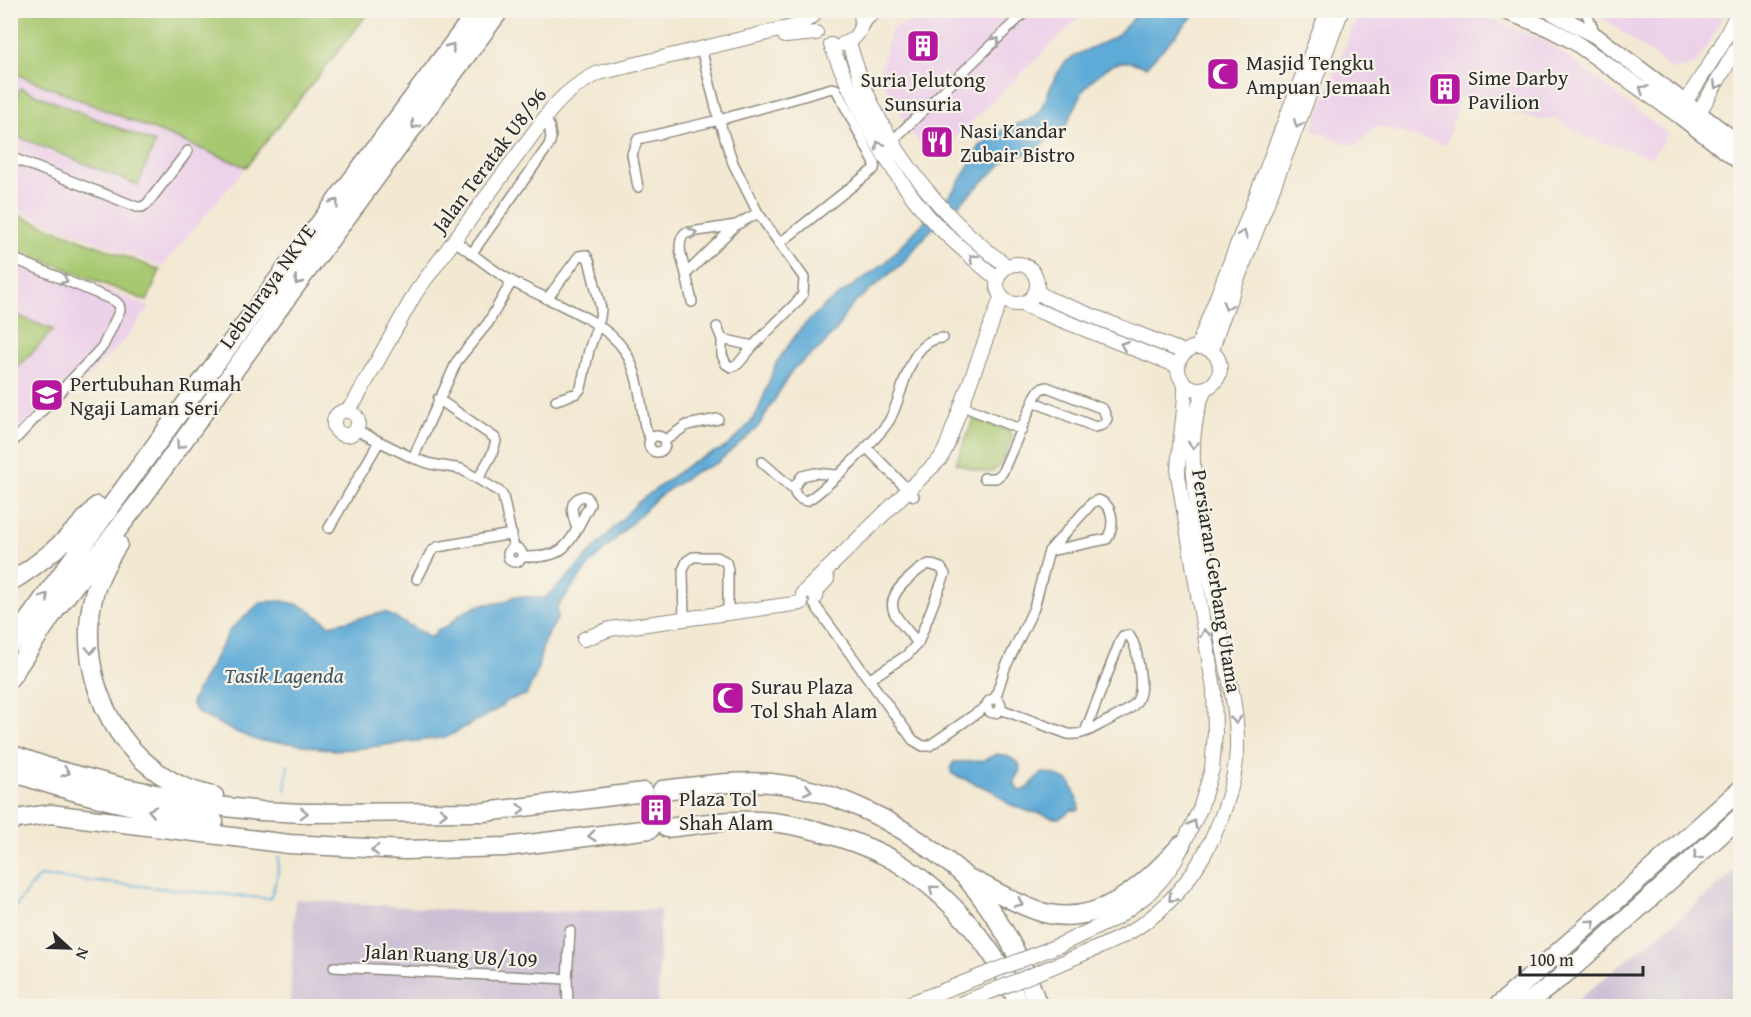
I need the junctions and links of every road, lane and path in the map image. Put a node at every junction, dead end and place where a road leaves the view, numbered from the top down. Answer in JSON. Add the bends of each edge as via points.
{"nodes":[{"id":1,"x":478,"y":10,"type":"edge"},
{"id":2,"x":500,"y":10,"type":"edge"},
{"id":3,"x":860,"y":10,"type":"edge"},
{"id":4,"x":878,"y":10,"type":"edge"},
{"id":5,"x":1027,"y":10,"type":"edge"},
{"id":6,"x":1328,"y":10,"type":"edge"},
{"id":7,"x":1342,"y":10,"type":"edge"},
{"id":8,"x":1502,"y":10,"type":"edge"},
{"id":9,"x":1548,"y":10,"type":"edge"},
{"id":10,"x":1585,"y":10,"type":"edge"},
{"id":11,"x":1739,"y":10,"type":"edge"},
{"id":12,"x":814,"y":13,"type":"edge"},
{"id":13,"x":860,"y":31,"type":"junction"},
{"id":14,"x":816,"y":33,"type":"junction"},
{"id":15,"x":1596,"y":36,"type":"junction"},
{"id":16,"x":849,"y":42,"type":"junction"},
{"id":17,"x":1740,"y":43,"type":"edge"},
{"id":18,"x":831,"y":45,"type":"junction"},
{"id":19,"x":702,"y":52,"type":"junction"},
{"id":20,"x":1681,"y":108,"type":"junction"},
{"id":21,"x":1696,"y":119,"type":"junction"},
{"id":22,"x":718,"y":120,"type":"junction"},
{"id":23,"x":893,"y":140,"type":"junction"},
{"id":24,"x":1740,"y":144,"type":"edge"},
{"id":25,"x":188,"y":151,"type":"dead end"},
{"id":26,"x":10,"y":157,"type":"edge"},
{"id":27,"x":1740,"y":162,"type":"edge"},
{"id":28,"x":638,"y":187,"type":"dead end"},
{"id":29,"x":758,"y":213,"type":"junction"},
{"id":30,"x":736,"y":225,"type":"junction"},
{"id":31,"x":955,"y":232,"type":"junction"},
{"id":32,"x":780,"y":243,"type":"junction"},
{"id":33,"x":462,"y":246,"type":"junction"},
{"id":34,"x":10,"y":258,"type":"edge"},
{"id":35,"x":1007,"y":266,"type":"junction"},
{"id":36,"x":686,"y":274,"type":"junction"},
{"id":37,"x":997,"y":279,"type":"junction"},
{"id":38,"x":512,"y":281,"type":"junction"},
{"id":39,"x":1036,"y":291,"type":"junction"},
{"id":40,"x":548,"y":299,"type":"junction"},
{"id":41,"x":692,"y":302,"type":"dead end"},
{"id":42,"x":1011,"y":302,"type":"junction"},
{"id":43,"x":598,"y":326,"type":"junction"},
{"id":44,"x":717,"y":327,"type":"dead end"},
{"id":45,"x":943,"y":338,"type":"dead end"},
{"id":46,"x":722,"y":339,"type":"junction"},
{"id":47,"x":753,"y":346,"type":"junction"},
{"id":48,"x":1205,"y":348,"type":"junction"},
{"id":49,"x":1185,"y":352,"type":"junction"},
{"id":50,"x":1178,"y":366,"type":"junction"},
{"id":51,"x":1185,"y":384,"type":"junction"},
{"id":52,"x":1204,"y":388,"type":"junction"},
{"id":53,"x":438,"y":399,"type":"junction"},
{"id":54,"x":556,"y":400,"type":"dead end"},
{"id":55,"x":1034,"y":402,"type":"junction"},
{"id":56,"x":970,"y":409,"type":"junction"},
{"id":57,"x":181,"y":410,"type":"junction"},
{"id":58,"x":353,"y":419,"type":"joint"},
{"id":59,"x":718,"y":419,"type":"dead end"},
{"id":60,"x":1022,"y":430,"type":"junction"},
{"id":61,"x":379,"y":442,"type":"junction"},
{"id":62,"x":10,"y":445,"type":"edge"},
{"id":63,"x":866,"y":447,"type":"junction"},
{"id":64,"x":413,"y":458,"type":"junction"},
{"id":65,"x":762,"y":462,"type":"dead end"},
{"id":66,"x":836,"y":475,"type":"junction"},
{"id":67,"x":984,"y":478,"type":"dead end"},
{"id":68,"x":478,"y":479,"type":"junction"},
{"id":69,"x":794,"y":490,"type":"junction"},
{"id":70,"x":911,"y":493,"type":"junction"},
{"id":71,"x":142,"y":498,"type":"junction"},
{"id":72,"x":329,"y":528,"type":"dead end"},
{"id":73,"x":577,"y":529,"type":"dead end"},
{"id":74,"x":512,"y":534,"type":"junction"},
{"id":75,"x":1049,"y":551,"type":"junction"},
{"id":76,"x":417,"y":579,"type":"dead end"},
{"id":77,"x":10,"y":582,"type":"edge"},
{"id":78,"x":809,"y":599,"type":"junction"},
{"id":79,"x":728,"y":612,"type":"junction"},
{"id":80,"x":684,"y":618,"type":"junction"},
{"id":81,"x":584,"y":639,"type":"dead end"},
{"id":82,"x":918,"y":643,"type":"junction"},
{"id":83,"x":11,"y":644,"type":"edge"},
{"id":84,"x":10,"y":678,"type":"edge"},
{"id":85,"x":870,"y":679,"type":"junction"},
{"id":86,"x":991,"y":703,"type":"junction"},
{"id":87,"x":1085,"y":732,"type":"junction"},
{"id":88,"x":10,"y":754,"type":"edge"},
{"id":89,"x":10,"y":771,"type":"edge"},
{"id":90,"x":1740,"y":790,"type":"edge"},
{"id":91,"x":261,"y":811,"type":"junction"},
{"id":92,"x":1740,"y":817,"type":"edge"},
{"id":93,"x":10,"y":820,"type":"edge"},
{"id":94,"x":289,"y":844,"type":"junction"},
{"id":95,"x":1181,"y":845,"type":"junction"},
{"id":96,"x":967,"y":878,"type":"junction"},
{"id":97,"x":570,"y":931,"type":"dead end"},
{"id":98,"x":334,"y":967,"type":"dead end"},
{"id":99,"x":1025,"y":973,"type":"junction"},
{"id":100,"x":567,"y":979,"type":"junction"},
{"id":101,"x":1011,"y":987,"type":"junction"},
{"id":102,"x":568,"y":1006,"type":"edge"},
{"id":103,"x":903,"y":1006,"type":"edge"},
{"id":104,"x":957,"y":1006,"type":"edge"},
{"id":105,"x":1008,"y":1006,"type":"edge"},
{"id":106,"x":1019,"y":1006,"type":"edge"},
{"id":107,"x":1038,"y":1006,"type":"edge"},
{"id":108,"x":1051,"y":1006,"type":"edge"},
{"id":109,"x":1497,"y":1006,"type":"edge"},
{"id":110,"x":1524,"y":1006,"type":"edge"}],
"edges":[{"from":57,"to":1,"type":"highway","name":"Lebuhraya NKVE","one_way":true},
{"from":2,"to":71,"type":"highway","name":"Lebuhraya NKVE","one_way":true},
{"from":3,"to":13,"type":"street"},
{"from":4,"to":13,"type":"street"},
{"from":23,"to":5,"type":"street","one_way":true},
{"from":48,"to":6,"type":"street","one_way":true},
{"from":7,"to":48,"type":"street","name":"Persiaran Gerbang Utama","one_way":true,"via":[[1228,302]]},
{"from":20,"to":8,"type":"main road","one_way":true,"via":[[1574,41]]},
{"from":9,"to":15,"type":"main road"},
{"from":10,"to":15,"type":"street"},
{"from":11,"to":20,"type":"street"},
{"from":12,"to":14,"type":"street"},
{"from":12,"to":19,"type":"street","name":"Jalan Teratak U8/96","via":[[796,26]]},
{"from":13,"to":16,"type":"street"},
{"from":14,"to":18,"type":"street"},
{"from":14,"to":19,"type":"street","name":"Jalan Teratak U8/96","via":[[791,34]]},
{"from":15,"to":20,"type":"main road"},
{"from":16,"to":18,"type":"street"},
{"from":16,"to":23,"type":"street","via":[[869,98]]},
{"from":17,"to":21,"type":"street","one_way":true},
{"from":31,"to":18,"type":"street","one_way":true,"via":[[911,194],[893,170],[865,121]]},
{"from":19,"to":22,"type":"street"},
{"from":19,"to":33,"type":"street","name":"Jalan Teratak U8/96","via":[[603,81],[573,99],[549,125]]},
{"from":19,"to":33,"type":"street","name":"Jalan Teratak U8/96","via":[[599,73],[568,91],[550,111]]},
{"from":20,"to":21,"type":"main road"},
{"from":21,"to":24,"type":"main road"},
{"from":21,"to":27,"type":"main road"},
{"from":22,"to":28,"type":"street","via":[[638,139],[632,154]]},
{"from":22,"to":29,"type":"street"},
{"from":22,"to":32,"type":"street","via":[[832,88],[838,91],[874,169]]},
{"from":23,"to":31,"type":"street"},
{"from":25,"to":26,"type":"street","via":[[142,207]]},
{"from":29,"to":30,"type":"street"},
{"from":29,"to":32,"type":"street"},
{"from":30,"to":36,"type":"street"},
{"from":36,"to":30,"type":"street","one_way":true,"via":[[680,243],[685,233]]},
{"from":31,"to":35,"type":"street"},
{"from":37,"to":31,"type":"street","one_way":true},
{"from":32,"to":47,"type":"street","via":[[802,273],[805,285],[798,302]]},
{"from":33,"to":38,"type":"street"},
{"from":33,"to":58,"type":"street","name":"Jalan Teratak U8/96","via":[[415,307]]},
{"from":34,"to":62,"type":"street","one_way":true,"via":[[115,302],[120,310],[103,346]]},
{"from":35,"to":37,"type":"street"},
{"from":35,"to":39,"type":"street","via":[[1027,266],[1036,277]]},
{"from":36,"to":41,"type":"street"},
{"from":37,"to":42,"type":"street","via":[[996,286]]},
{"from":38,"to":40,"type":"street"},
{"from":38,"to":53,"type":"street","via":[[488,323],[457,361]]},
{"from":39,"to":42,"type":"street","via":[[1032,297]]},
{"from":39,"to":49,"type":"street"},
{"from":40,"to":43,"type":"street"},
{"from":40,"to":43,"type":"street","via":[[579,256],[586,255],[601,309]]},
{"from":50,"to":42,"type":"street","one_way":true},
{"from":42,"to":56,"type":"street"},
{"from":42,"to":70,"type":"street","via":[[946,448]]},
{"from":43,"to":54,"type":"street","via":[[581,388]]},
{"from":43,"to":59,"type":"street","via":[[617,342],[633,366],[651,439],[658,436],[664,441],[687,424]]},
{"from":44,"to":46,"type":"street"},
{"from":45,"to":63,"type":"street","via":[[934,338],[920,348],[890,419]]},
{"from":46,"to":47,"type":"street"},
{"from":46,"to":47,"type":"street","via":[[722,355],[731,367]]},
{"from":48,"to":49,"type":"street"},
{"from":48,"to":52,"type":"street","name":"Persiaran Gerbang Utama","via":[[1216,355],[1220,368],[1216,381]]},
{"from":49,"to":50,"type":"street"},
{"from":50,"to":51,"type":"street","name":"Persiaran Gerbang Utama"},
{"from":51,"to":52,"type":"street"},
{"from":95,"to":51,"type":"street","name":"Persiaran Gerbang Utama","one_way":true,"via":[[1206,793],[1215,733],[1214,689],[1178,475]]},
{"from":52,"to":104,"type":"street","name":"Persiaran Gerbang Utama","one_way":true,"bridge":true,"via":[[1197,411],[1192,466],[1236,716],[1237,749],[1223,814],[1207,850],[1179,891],[1138,927]]},
{"from":53,"to":64,"type":"street"},
{"from":53,"to":68,"type":"street","via":[[495,438],[492,454]]},
{"from":55,"to":55,"type":"street","via":[[1040,389],[1047,387],[1103,409],[1107,419],[1095,427]]},
{"from":55,"to":60,"type":"street"},
{"from":56,"to":60,"type":"street"},
{"from":56,"to":70,"type":"street","via":[[951,456]]},
{"from":57,"to":77,"type":"highway","via":[[67,540]]},
{"from":83,"to":57,"type":"highway","name":"Lebuhraya NKVE","one_way":true},
{"from":58,"to":61,"type":"street"},
{"from":60,"to":67,"type":"street","via":[[1002,473],[996,478]]},
{"from":61,"to":64,"type":"street"},
{"from":61,"to":72,"type":"street"},
{"from":63,"to":66,"type":"street"},
{"from":63,"to":70,"type":"street"},
{"from":64,"to":68,"type":"street","via":[[461,469]]},
{"from":65,"to":69,"type":"street"},
{"from":66,"to":69,"type":"street","via":[[802,476]]},
{"from":66,"to":69,"type":"street","via":[[808,500],[799,500]]},
{"from":68,"to":74,"type":"street","via":[[503,496]]},
{"from":70,"to":78,"type":"street"},
{"from":71,"to":84,"type":"highway","name":"Lebuhraya NKVE","via":[[56,609]]},
{"from":71,"to":91,"type":"highway","one_way":true,"via":[[94,593],[90,651],[96,686],[107,714],[144,763],[168,779],[251,804]]},
{"from":73,"to":74,"type":"street","via":[[565,549],[556,554],[522,557],[515,562],[509,559],[508,552],[514,548]]},
{"from":74,"to":76,"type":"street","via":[[437,548]]},
{"from":75,"to":75,"type":"street","via":[[1107,539],[1112,526],[1107,504],[1098,500],[1092,503]]},
{"from":75,"to":86,"type":"street","via":[[1034,608]]},
{"from":78,"to":79,"type":"street"},
{"from":78,"to":85,"type":"street"},
{"from":79,"to":80,"type":"street"},
{"from":79,"to":80,"type":"street","via":[[726,562],[717,557],[693,557],[683,570]]},
{"from":80,"to":81,"type":"street","via":[[609,629]]},
{"from":82,"to":82,"type":"street","via":[[891,606],[892,597],[925,565],[932,564],[945,574]]},
{"from":82,"to":85,"type":"street"},
{"from":85,"to":86,"type":"street","via":[[913,740],[923,746],[929,746]]},
{"from":86,"to":87,"type":"street","via":[[993,713],[1000,709],[1068,734]]},
{"from":87,"to":87,"type":"street","via":[[1123,636],[1130,635],[1135,643],[1142,686],[1138,700],[1130,710]]},
{"from":88,"to":91,"type":"highway","one_way":true,"via":[[121,787]]},
{"from":94,"to":89,"type":"highway","one_way":true,"via":[[263,830],[122,805]]},
{"from":109,"to":90,"type":"highway","one_way":true},
{"from":91,"to":96,"type":"highway","one_way":true,"via":[[485,812],[653,791],[770,783],[808,789],[867,811],[929,847]]},
{"from":92,"to":110,"type":"highway","one_way":true,"via":[[1570,970]]},
{"from":93,"to":94,"type":"highway","via":[[51,814]]},
{"from":101,"to":94,"type":"highway","one_way":true,"via":[[982,940],[912,872],[882,854],[805,828],[729,820],[488,848],[405,850]]},
{"from":96,"to":95,"type":"highway","one_way":true,"via":[[1042,913],[1082,915],[1132,893]]},
{"from":95,"to":103,"type":"street","name":"Persiaran Gerbang Utama","bridge":true,"via":[[1176,861],[1163,878],[1116,918],[1062,944]]},
{"from":96,"to":99,"type":"highway","via":[[1002,926]]},
{"from":97,"to":100,"type":"street","name":"Jalan Ruang U8/109"},
{"from":98,"to":100,"type":"street","name":"Jalan Ruang U8/109"},
{"from":99,"to":107,"type":"highway"},
{"from":99,"to":108,"type":"highway"},
{"from":100,"to":102,"type":"street","name":"Jalan Ruang U8/109"},
{"from":101,"to":105,"type":"highway"},
{"from":101,"to":106,"type":"highway"}]}
